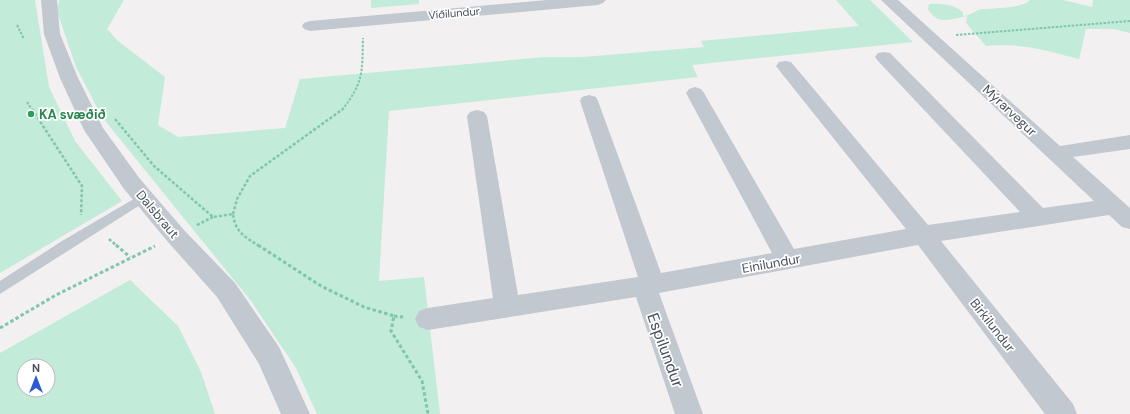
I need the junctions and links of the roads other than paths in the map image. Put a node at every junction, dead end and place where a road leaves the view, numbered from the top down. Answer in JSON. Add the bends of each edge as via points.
{"nodes":[{"id":1,"x":49,"y":0,"type":"edge"},
{"id":2,"x":598,"y":0,"type":"edge"},
{"id":3,"x":889,"y":0,"type":"edge"},
{"id":4,"x":310,"y":26,"type":"dead end"},
{"id":5,"x":884,"y":56,"type":"dead end"},
{"id":6,"x":785,"y":66,"type":"dead end"},
{"id":7,"x":695,"y":93,"type":"dead end"},
{"id":8,"x":589,"y":101,"type":"dead end"},
{"id":9,"x":476,"y":116,"type":"dead end"},
{"id":10,"x":1130,"y":142,"type":"edge"},
{"id":11,"x":1056,"y":153,"type":"junction"},
{"id":12,"x":144,"y":197,"type":"junction"},
{"id":13,"x":1122,"y":214,"type":"edge"},
{"id":14,"x":1038,"y":218,"type":"junction"},
{"id":15,"x":923,"y":235,"type":"junction"},
{"id":16,"x":788,"y":260,"type":"junction"},
{"id":17,"x":648,"y":285,"type":"junction"},
{"id":18,"x":0,"y":288,"type":"edge"},
{"id":19,"x":507,"y":307,"type":"junction"},
{"id":20,"x":428,"y":319,"type":"dead end"},
{"id":21,"x":296,"y":414,"type":"edge"},
{"id":22,"x":689,"y":414,"type":"edge"},
{"id":23,"x":1063,"y":414,"type":"edge"}],
"edges":[{"from":1,"to":12,"type":"street","name":"Dalsbraut","via":[[52,34],[69,78],[94,130]]},
{"from":2,"to":4,"type":"street","name":"Víðilundur"},
{"from":3,"to":11,"type":"street","name":"Mýrarvegur"},
{"from":5,"to":14,"type":"street"},
{"from":6,"to":15,"type":"street","name":"Birkilundur"},
{"from":7,"to":16,"type":"street"},
{"from":8,"to":17,"type":"street","name":"Espilundur"},
{"from":9,"to":19,"type":"street"},
{"from":10,"to":11,"type":"street"},
{"from":11,"to":13,"type":"street","name":"Mýrarvegur"},
{"from":12,"to":18,"type":"lane"},
{"from":12,"to":21,"type":"street","name":"Dalsbraut","via":[[226,290],[269,356]]},
{"from":13,"to":14,"type":"street","name":"Einilundur"},
{"from":14,"to":15,"type":"street","name":"Einilundur"},
{"from":15,"to":16,"type":"street","name":"Einilundur"},
{"from":15,"to":23,"type":"street","name":"Birkilundur"},
{"from":16,"to":17,"type":"street","name":"Einilundur"},
{"from":17,"to":19,"type":"street","name":"Einilundur"},
{"from":17,"to":22,"type":"street","name":"Espilundur"},
{"from":19,"to":20,"type":"street","name":"Einilundur"}]}
